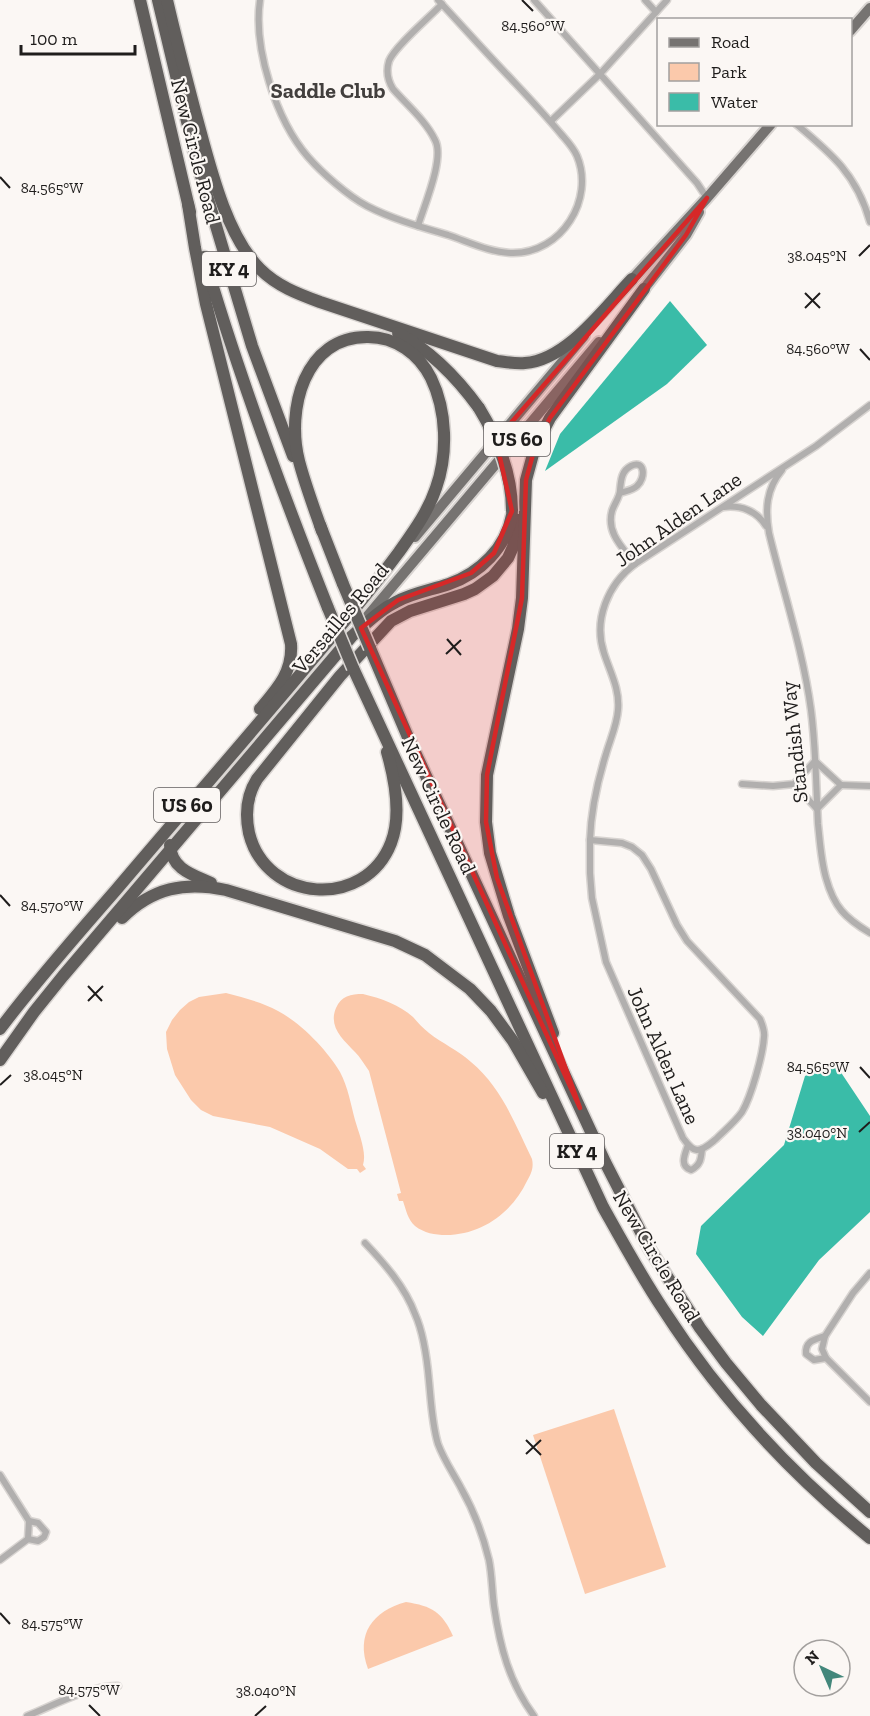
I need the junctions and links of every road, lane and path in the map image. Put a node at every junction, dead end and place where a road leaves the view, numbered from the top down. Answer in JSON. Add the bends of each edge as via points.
{"nodes":[{"id":1,"x":140,"y":0,"type":"edge"},
{"id":2,"x":158,"y":0,"type":"edge"},
{"id":3,"x":167,"y":0,"type":"edge"},
{"id":4,"x":260,"y":0,"type":"edge"},
{"id":5,"x":534,"y":0,"type":"edge"},
{"id":6,"x":645,"y":0,"type":"edge"},
{"id":7,"x":667,"y":0,"type":"edge"},
{"id":8,"x":440,"y":2,"type":"edge"},
{"id":9,"x":870,"y":8,"type":"edge"},
{"id":10,"x":656,"y":12,"type":"junction"},
{"id":11,"x":852,"y":29,"type":"edge"},
{"id":12,"x":600,"y":74,"type":"junction"},
{"id":13,"x":551,"y":121,"type":"junction"},
{"id":14,"x":769,"y":126,"type":"edge"},
{"id":15,"x":798,"y":126,"type":"edge"},
{"id":16,"x":707,"y":198,"type":"junction"},
{"id":17,"x":188,"y":204,"type":"junction"},
{"id":18,"x":870,"y":222,"type":"edge"},
{"id":19,"x":418,"y":226,"type":"junction"},
{"id":20,"x":632,"y":279,"type":"junction"},
{"id":21,"x":644,"y":289,"type":"junction"},
{"id":22,"x":371,"y":319,"type":"junction"},
{"id":23,"x":870,"y":400,"type":"edge"},
{"id":24,"x":870,"y":405,"type":"edge"},
{"id":25,"x":859,"y":412,"type":"junction"},
{"id":26,"x":786,"y":465,"type":"junction"},
{"id":27,"x":620,"y":493,"type":"junction"},
{"id":28,"x":526,"y":496,"type":"junction"},
{"id":29,"x":723,"y":507,"type":"junction"},
{"id":30,"x":322,"y":531,"type":"junction"},
{"id":31,"x":769,"y":533,"type":"junction"},
{"id":32,"x":635,"y":564,"type":"junction"},
{"id":33,"x":376,"y":584,"type":"junction"},
{"id":34,"x":352,"y":636,"type":"junction"},
{"id":35,"x":372,"y":705,"type":"junction"},
{"id":36,"x":815,"y":761,"type":"junction"},
{"id":37,"x":742,"y":784,"type":"dead end"},
{"id":38,"x":794,"y":784,"type":"junction"},
{"id":39,"x":841,"y":784,"type":"junction"},
{"id":40,"x":870,"y":786,"type":"edge"},
{"id":41,"x":192,"y":800,"type":"junction"},
{"id":42,"x":817,"y":809,"type":"junction"},
{"id":43,"x":170,"y":825,"type":"junction"},
{"id":44,"x":590,"y":840,"type":"junction"},
{"id":45,"x":170,"y":850,"type":"junction"},
{"id":46,"x":226,"y":890,"type":"junction"},
{"id":47,"x":870,"y":933,"type":"edge"},
{"id":48,"x":63,"y":976,"type":"junction"},
{"id":49,"x":0,"y":1029,"type":"edge"},
{"id":50,"x":0,"y":1060,"type":"edge"},
{"id":51,"x":580,"y":1108,"type":"junction"},
{"id":52,"x":688,"y":1145,"type":"junction"},
{"id":53,"x":702,"y":1149,"type":"junction"},
{"id":54,"x":580,"y":1158,"type":"junction"},
{"id":55,"x":365,"y":1243,"type":"dead end"},
{"id":56,"x":870,"y":1273,"type":"edge"},
{"id":57,"x":825,"y":1336,"type":"junction"},
{"id":58,"x":826,"y":1358,"type":"junction"},
{"id":59,"x":870,"y":1402,"type":"edge"},
{"id":60,"x":0,"y":1475,"type":"edge"},
{"id":61,"x":870,"y":1512,"type":"edge"},
{"id":62,"x":29,"y":1521,"type":"junction"},
{"id":63,"x":870,"y":1538,"type":"edge"},
{"id":64,"x":28,"y":1539,"type":"junction"},
{"id":65,"x":0,"y":1560,"type":"edge"},
{"id":66,"x":118,"y":1686,"type":"dead end"},
{"id":67,"x":27,"y":1716,"type":"edge"},
{"id":68,"x":534,"y":1716,"type":"edge"}],
"edges":[{"from":1,"to":17,"type":"highway","name":"New Circle Road","number":"KY 4"},
{"from":2,"to":30,"type":"highway","name":"New Circle Road","number":"KY 4","via":[[196,159],[246,325]]},
{"from":3,"to":22,"type":"highway","via":[[212,172],[245,250],[259,268],[282,286]]},
{"from":4,"to":19,"type":"street","via":[[263,60],[270,85],[308,157],[366,205]]},
{"from":5,"to":12,"type":"street"},
{"from":6,"to":10,"type":"street"},
{"from":7,"to":10,"type":"street"},
{"from":8,"to":13,"type":"street"},
{"from":8,"to":19,"type":"street","via":[[394,52],[388,65],[393,89],[438,146],[437,164]]},
{"from":9,"to":11,"type":"main road"},
{"from":10,"to":12,"type":"street"},
{"from":12,"to":13,"type":"street"},
{"from":12,"to":16,"type":"street"},
{"from":13,"to":19,"type":"street","via":[[575,153],[582,186],[579,206],[557,236],[537,248],[515,253]]},
{"from":14,"to":16,"type":"main road","name":"Versailles Road","number":"US 60"},
{"from":15,"to":18,"type":"street","via":[[848,173]]},
{"from":16,"to":20,"type":"main road","name":"Versailles Road","number":"US 60"},
{"from":16,"to":21,"type":"main road","name":"Versailles Road","number":"US 60","via":[[686,235]]},
{"from":17,"to":35,"type":"highway","name":"New Circle Road","number":"KY 4","bridge":true,"via":[[241,378],[278,482],[353,668]]},
{"from":17,"to":41,"type":"highway","via":[[206,304],[292,652],[279,686]]},
{"from":20,"to":22,"type":"highway","via":[[560,351],[526,363],[497,361]]},
{"from":20,"to":33,"type":"main road","name":"Versailles Road","number":"US 60"},
{"from":21,"to":28,"type":"highway","via":[[542,432],[530,462]]},
{"from":21,"to":34,"type":"main road","name":"Versailles Road","number":"US 60"},
{"from":22,"to":34,"type":"highway","bridge":true,"via":[[427,353],[479,408],[500,448],[509,479],[512,511],[500,545],[480,567],[451,583],[393,603]]},
{"from":23,"to":25,"type":"street","name":"John Alden Lane"},
{"from":24,"to":25,"type":"street","name":"John Alden Lane"},
{"from":25,"to":26,"type":"street","name":"John Alden Lane"},
{"from":26,"to":29,"type":"street","name":"John Alden Lane"},
{"from":26,"to":31,"type":"street","name":"Standish Way","via":[[767,498]]},
{"from":27,"to":27,"type":"street","via":[[638,486],[644,471],[640,466],[635,464],[625,470]]},
{"from":27,"to":32,"type":"street","via":[[610,525]]},
{"from":28,"to":35,"type":"highway","via":[[513,547],[493,576],[464,594],[391,621],[340,676],[257,779],[248,803],[250,837],[258,855],[286,882],[322,890],[352,883],[376,866],[392,842],[397,812],[394,787]]},
{"from":28,"to":51,"type":"highway","via":[[521,608],[487,775],[486,822],[497,878]]},
{"from":29,"to":31,"type":"street","name":"Standish Way","via":[[750,510],[763,520]]},
{"from":29,"to":32,"type":"street","name":"John Alden Lane"},
{"from":30,"to":33,"type":"highway","via":[[298,459],[299,396],[306,375],[330,348],[350,339],[372,337],[397,344],[425,367],[437,393],[443,424],[443,456],[427,509]]},
{"from":30,"to":51,"type":"highway","name":"New Circle Road","number":"KY 4","bridge":true,"via":[[407,735]]},
{"from":31,"to":36,"type":"street","name":"Standish Way","via":[[807,687]]},
{"from":32,"to":44,"type":"street","name":"John Alden Lane","via":[[616,584],[602,616],[601,642],[617,690],[618,710],[598,780]]},
{"from":33,"to":41,"type":"highway","name":"Versailles Road","number":"US 60"},
{"from":34,"to":45,"type":"highway","name":"Versailles Road","number":"US 60"},
{"from":35,"to":54,"type":"highway","name":"New Circle Road","number":"KY 4"},
{"from":36,"to":38,"type":"street"},
{"from":36,"to":39,"type":"street"},
{"from":36,"to":42,"type":"street","name":"Standish Way"},
{"from":37,"to":38,"type":"street"},
{"from":38,"to":42,"type":"street"},
{"from":39,"to":40,"type":"street"},
{"from":39,"to":42,"type":"street"},
{"from":41,"to":43,"type":"highway","name":"Versailles Road","number":"US 60"},
{"from":42,"to":47,"type":"street","name":"Standish Way","via":[[824,870],[834,900],[847,918]]},
{"from":43,"to":45,"type":"highway"},
{"from":43,"to":49,"type":"highway","name":"Versailles Road","number":"US 60"},
{"from":44,"to":52,"type":"street","name":"John Alden Lane","via":[[592,898],[606,962]]},
{"from":44,"to":53,"type":"street","name":"John Alden Lane","via":[[622,843],[642,855],[687,941],[762,1023],[765,1036],[747,1102],[731,1124]]},
{"from":45,"to":46,"type":"highway","via":[[181,869]]},
{"from":45,"to":48,"type":"highway","name":"Versailles Road","number":"US 60"},
{"from":46,"to":48,"type":"highway","via":[[191,886],[152,895],[131,909]]},
{"from":46,"to":54,"type":"highway","via":[[395,941],[425,954],[470,989],[504,1027]]},
{"from":48,"to":50,"type":"highway","name":"Versailles Road","number":"US 60"},
{"from":51,"to":61,"type":"highway","name":"New Circle Road","number":"KY 4","via":[[627,1209],[700,1328],[785,1431]]},
{"from":52,"to":53,"type":"street","name":"John Alden Lane"},
{"from":52,"to":53,"type":"street","via":[[683,1158],[691,1170],[700,1162]]},
{"from":54,"to":63,"type":"highway","name":"New Circle Road","number":"KY 4","via":[[632,1259],[702,1365],[786,1463]]},
{"from":55,"to":68,"type":"street","via":[[382,1260],[415,1313],[424,1343],[438,1443],[482,1534],[509,1672]]},
{"from":56,"to":57,"type":"street"},
{"from":57,"to":58,"type":"street","via":[[822,1349]]},
{"from":57,"to":58,"type":"street","via":[[807,1344],[805,1349],[814,1360]]},
{"from":58,"to":59,"type":"street"},
{"from":60,"to":62,"type":"street"},
{"from":62,"to":64,"type":"street"},
{"from":62,"to":64,"type":"street","via":[[38,1523],[46,1532],[38,1541]]},
{"from":64,"to":65,"type":"street"},
{"from":66,"to":67,"type":"street","via":[[93,1690]]}]}
